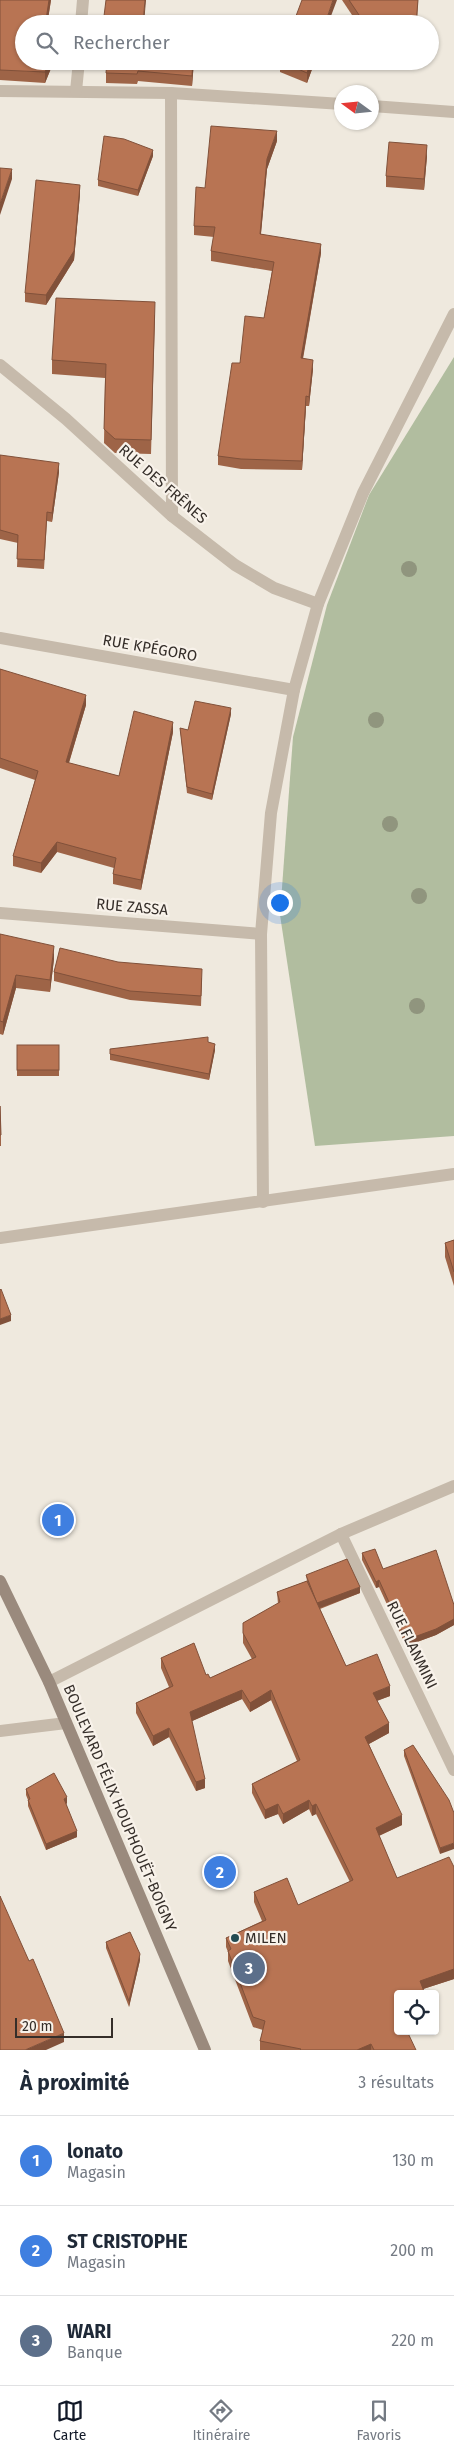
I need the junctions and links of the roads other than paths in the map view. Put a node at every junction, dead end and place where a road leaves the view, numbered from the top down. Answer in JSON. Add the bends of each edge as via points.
{"nodes":[{"id":1,"x":83,"y":0,"type":"edge"},
{"id":2,"x":82,"y":15,"type":"edge"},
{"id":3,"x":77,"y":70,"type":"edge"},
{"id":4,"x":0,"y":91,"type":"edge"},
{"id":5,"x":76,"y":91,"type":"junction"},
{"id":6,"x":171,"y":93,"type":"junction"},
{"id":7,"x":334,"y":103,"type":"edge"},
{"id":8,"x":379,"y":107,"type":"edge"},
{"id":9,"x":454,"y":112,"type":"edge"},
{"id":10,"x":454,"y":314,"type":"edge"},
{"id":11,"x":0,"y":365,"type":"edge"},
{"id":12,"x":172,"y":516,"type":"junction"},
{"id":13,"x":318,"y":604,"type":"junction"},
{"id":14,"x":0,"y":638,"type":"edge"},
{"id":15,"x":294,"y":690,"type":"junction"},
{"id":16,"x":0,"y":913,"type":"edge"},
{"id":17,"x":261,"y":934,"type":"junction"},
{"id":18,"x":454,"y":1174,"type":"edge"},
{"id":19,"x":263,"y":1202,"type":"junction"},
{"id":20,"x":0,"y":1238,"type":"edge"},
{"id":21,"x":454,"y":1486,"type":"edge"},
{"id":22,"x":341,"y":1534,"type":"junction"},
{"id":23,"x":0,"y":1581,"type":"edge"},
{"id":24,"x":49,"y":1682,"type":"junction"},
{"id":25,"x":66,"y":1723,"type":"junction"},
{"id":26,"x":0,"y":1731,"type":"edge"},
{"id":27,"x":454,"y":1770,"type":"edge"},
{"id":28,"x":205,"y":2050,"type":"edge"}],
"edges":[{"from":1,"to":2,"type":"street"},
{"from":3,"to":5,"type":"street"},
{"from":4,"to":5,"type":"street"},
{"from":5,"to":6,"type":"street"},
{"from":6,"to":7,"type":"street"},
{"from":6,"to":12,"type":"street"},
{"from":8,"to":9,"type":"street"},
{"from":10,"to":13,"type":"street","via":[[363,493]]},
{"from":11,"to":12,"type":"street","name":"RUE DES FRÊNES","via":[[66,419]]},
{"from":12,"to":13,"type":"street","name":"RUE DES FRÊNES","via":[[234,565],[274,588]]},
{"from":13,"to":15,"type":"street"},
{"from":14,"to":15,"type":"street","name":"RUE KPÉGORO"},
{"from":15,"to":17,"type":"street","via":[[271,813]]},
{"from":16,"to":17,"type":"street","name":"RUE ZASSA"},
{"from":17,"to":19,"type":"street"},
{"from":18,"to":19,"type":"street"},
{"from":19,"to":20,"type":"street"},
{"from":21,"to":22,"type":"street"},
{"from":22,"to":24,"type":"street"},
{"from":22,"to":27,"type":"street","name":"RUE FLANMINI"},
{"from":23,"to":24,"type":"street","name":"BOULEVARD FÉLIX HOUPHOUËT-BOIGNY"},
{"from":24,"to":25,"type":"street","name":"BOULEVARD FÉLIX HOUPHOUËT-BOIGNY"},
{"from":25,"to":26,"type":"street"},
{"from":25,"to":28,"type":"street","name":"BOULEVARD FÉLIX HOUPHOUËT-BOIGNY"}]}
